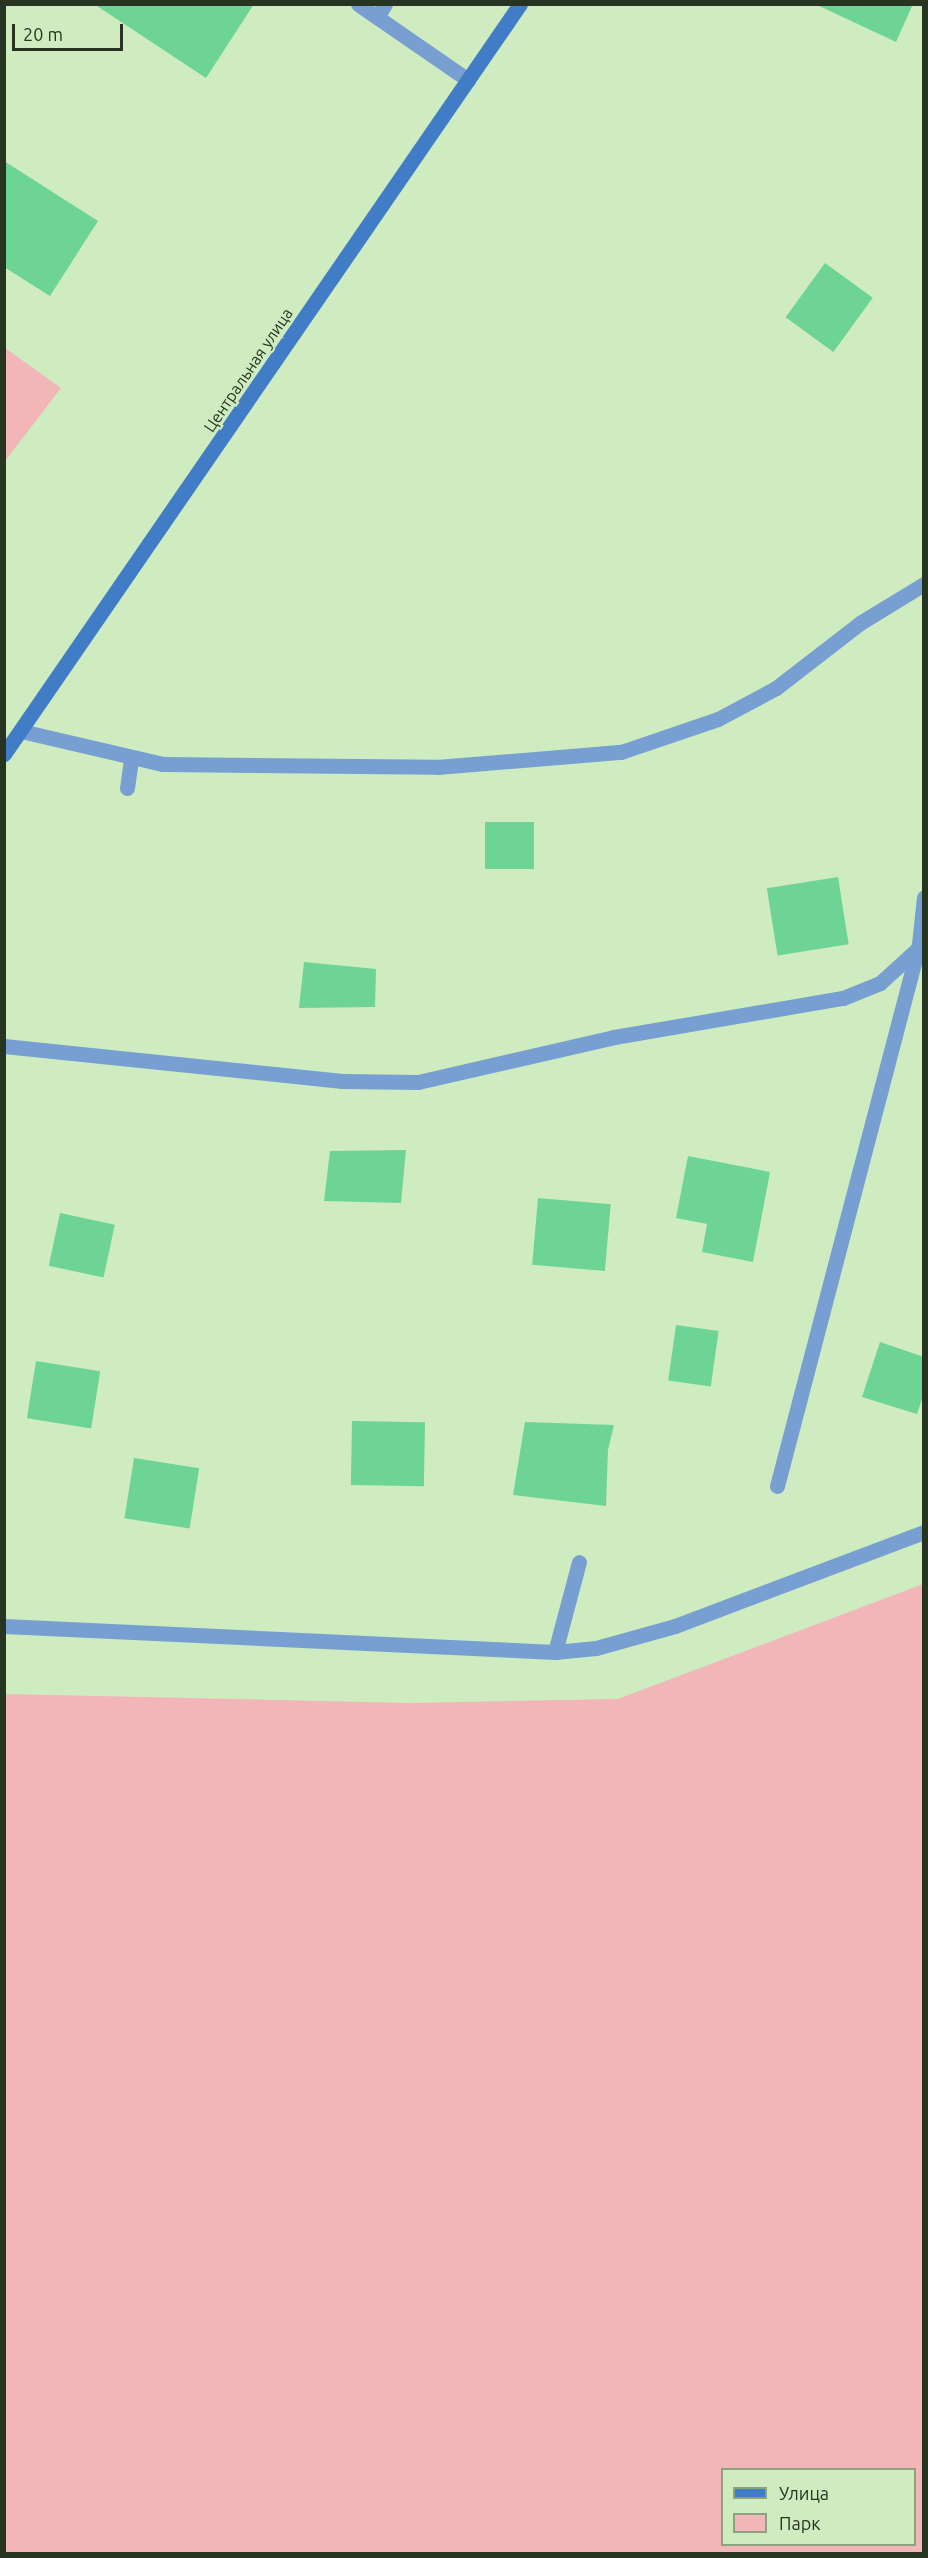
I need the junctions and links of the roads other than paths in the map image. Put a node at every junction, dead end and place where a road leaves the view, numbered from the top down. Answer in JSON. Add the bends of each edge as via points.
{"nodes":[{"id":1,"x":358,"y":4,"type":"edge"},
{"id":2,"x":520,"y":4,"type":"edge"},
{"id":3,"x":381,"y":11,"type":"edge"},
{"id":4,"x":468,"y":80,"type":"junction"},
{"id":5,"x":924,"y":584,"type":"edge"},
{"id":6,"x":21,"y":731,"type":"junction"},
{"id":7,"x":4,"y":754,"type":"edge"},
{"id":8,"x":131,"y":758,"type":"junction"},
{"id":9,"x":127,"y":788,"type":"dead end"},
{"id":10,"x":924,"y":897,"type":"edge"},
{"id":11,"x":921,"y":944,"type":"edge"},
{"id":12,"x":4,"y":1046,"type":"edge"},
{"id":13,"x":777,"y":1486,"type":"dead end"},
{"id":14,"x":924,"y":1532,"type":"edge"},
{"id":15,"x":579,"y":1562,"type":"dead end"},
{"id":16,"x":4,"y":1626,"type":"edge"},
{"id":17,"x":555,"y":1652,"type":"junction"}],
"edges":[{"from":1,"to":3,"type":"street"},
{"from":2,"to":4,"type":"main road","name":"Центральная улица"},
{"from":3,"to":4,"type":"street"},
{"from":4,"to":6,"type":"main road","name":"Центральная улица"},
{"from":5,"to":8,"type":"street","via":[[860,623],[776,688],[718,719],[621,752],[360,768],[163,764]]},
{"from":6,"to":7,"type":"main road","name":"Центральная улица"},
{"from":6,"to":8,"type":"street"},
{"from":8,"to":9,"type":"street"},
{"from":10,"to":11,"type":"street"},
{"from":11,"to":12,"type":"street","via":[[880,983],[843,998],[614,1037],[418,1082],[331,1080]]},
{"from":11,"to":13,"type":"street"},
{"from":14,"to":17,"type":"street","via":[[675,1626],[596,1648]]},
{"from":15,"to":17,"type":"street"},
{"from":16,"to":17,"type":"street"}]}
